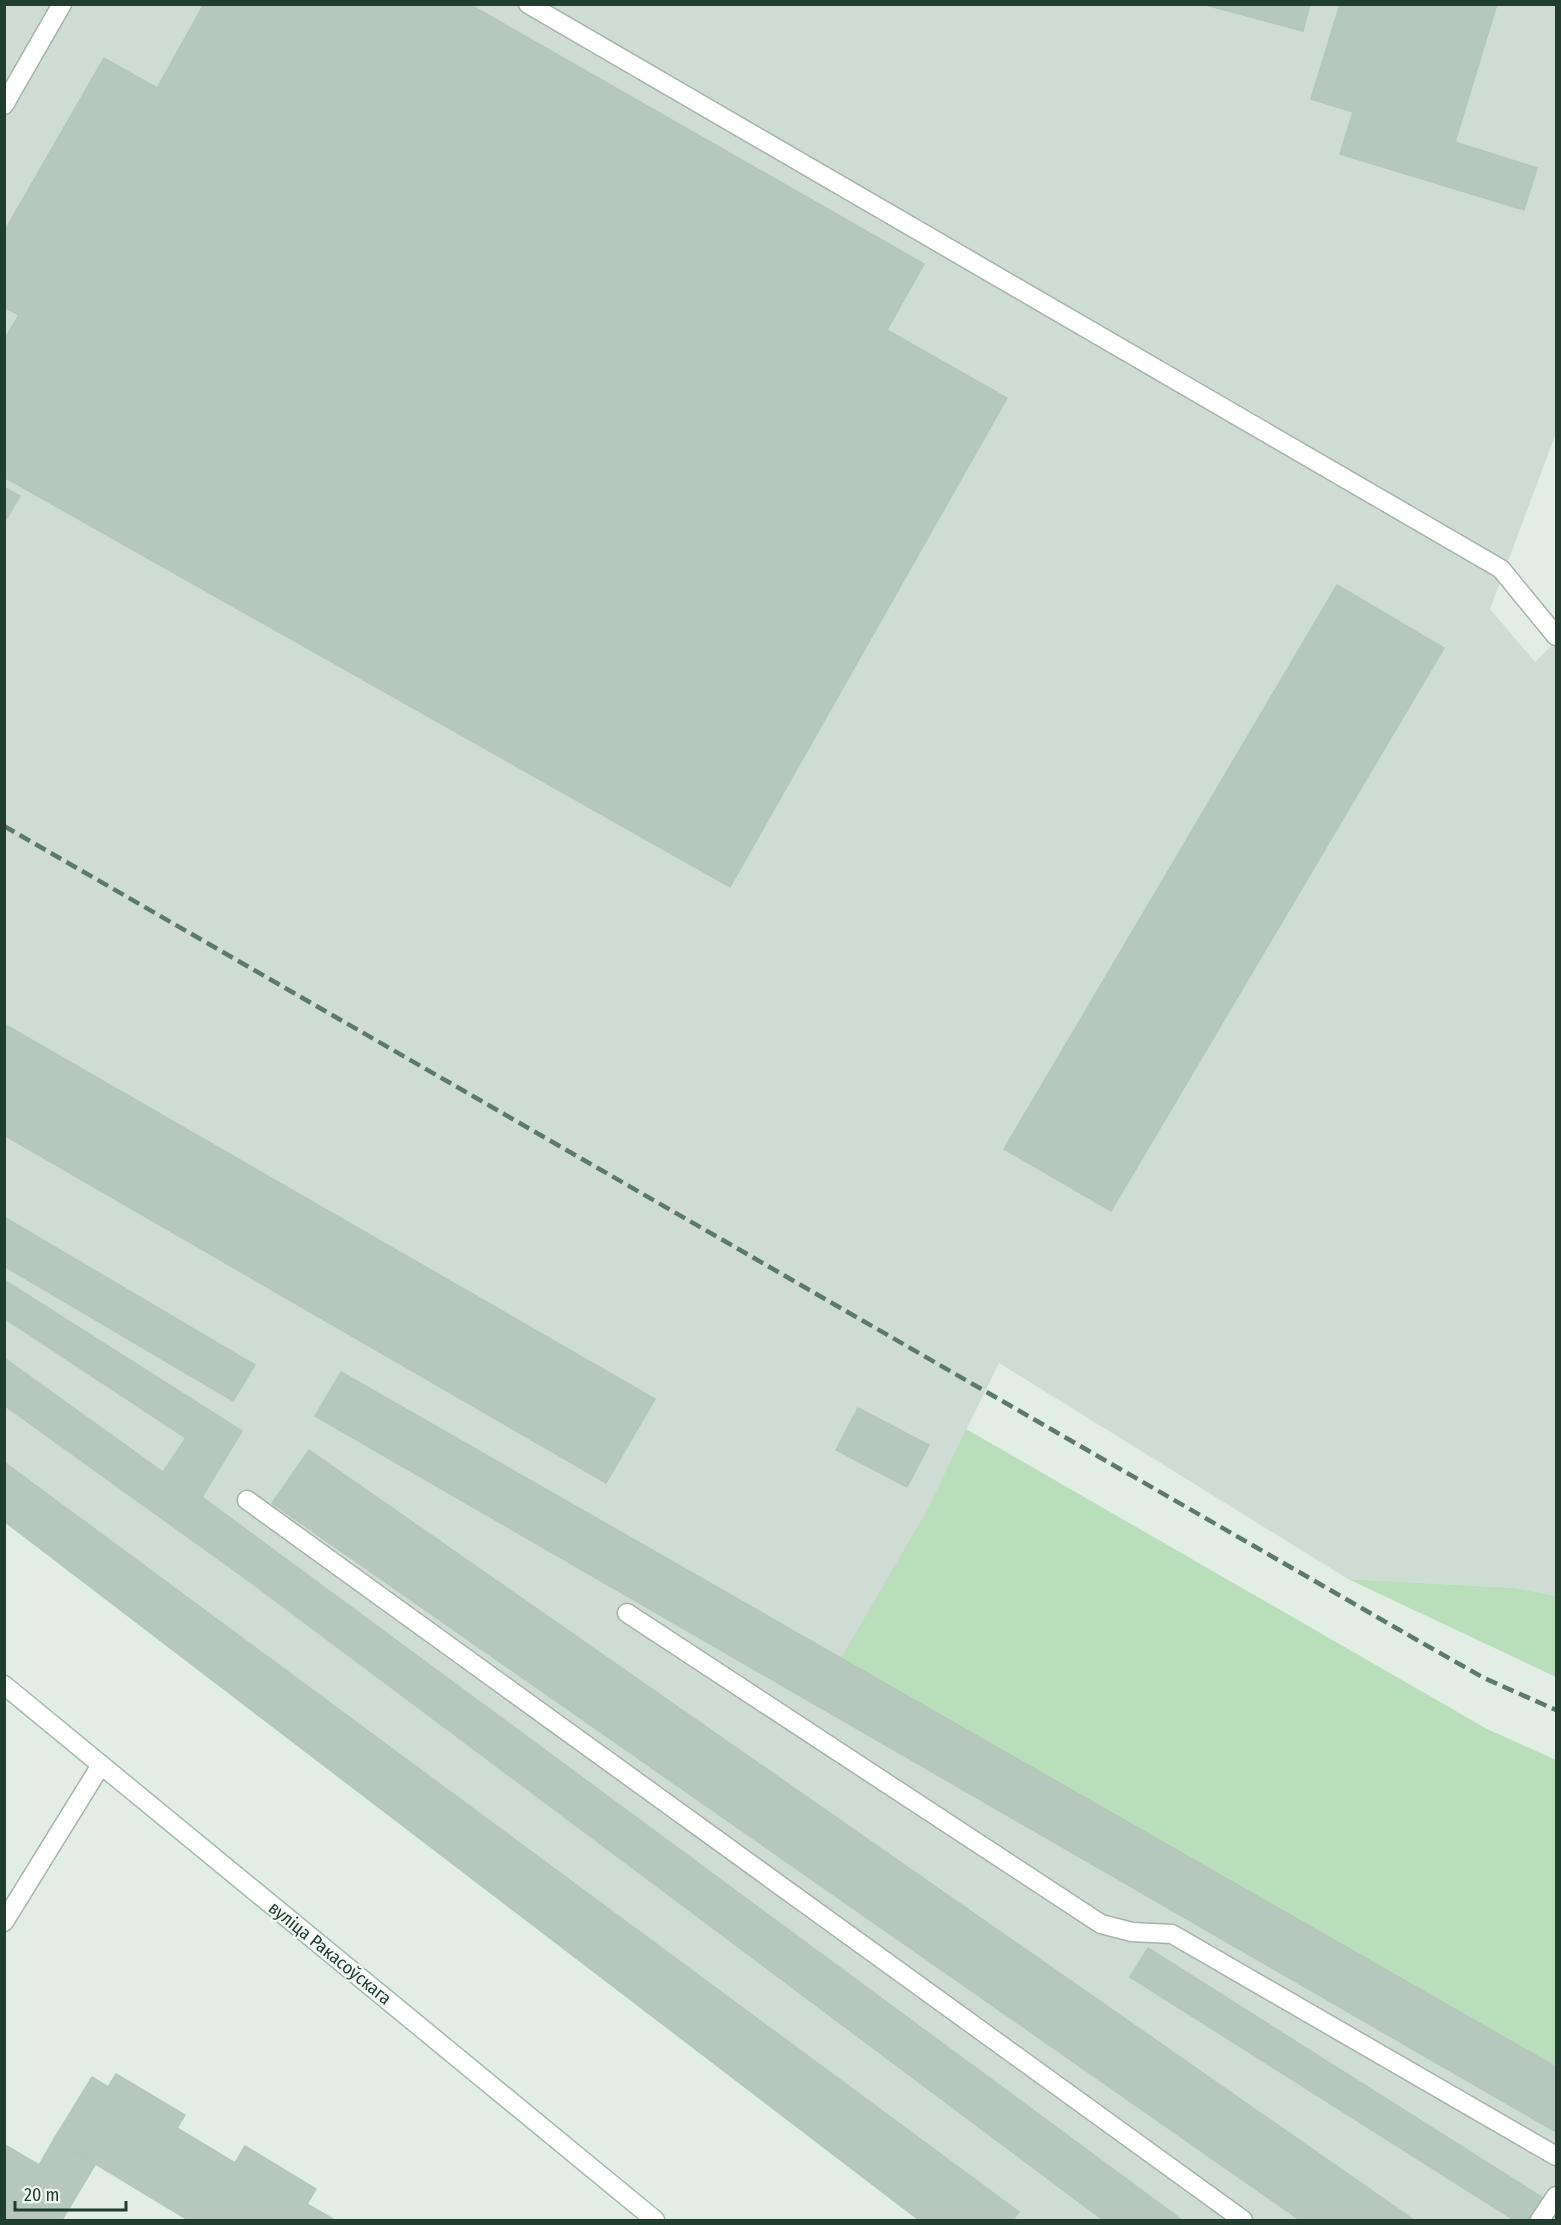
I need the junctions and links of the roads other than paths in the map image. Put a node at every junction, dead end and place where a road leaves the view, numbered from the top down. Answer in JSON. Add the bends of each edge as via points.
{"nodes":[{"id":1,"x":62,"y":4,"type":"edge"},
{"id":2,"x":528,"y":4,"type":"edge"},
{"id":3,"x":4,"y":105,"type":"edge"},
{"id":4,"x":1557,"y":636,"type":"edge"},
{"id":5,"x":247,"y":1500,"type":"dead end"},
{"id":6,"x":627,"y":1613,"type":"dead end"},
{"id":7,"x":4,"y":1685,"type":"edge"},
{"id":8,"x":101,"y":1765,"type":"junction"},
{"id":9,"x":4,"y":1922,"type":"edge"},
{"id":10,"x":1557,"y":2156,"type":"edge"},
{"id":11,"x":1557,"y":2196,"type":"edge"},
{"id":12,"x":655,"y":2220,"type":"edge"},
{"id":13,"x":1243,"y":2220,"type":"edge"},
{"id":14,"x":1540,"y":2220,"type":"edge"}],
"edges":[{"from":1,"to":3,"type":"main road"},
{"from":2,"to":4,"type":"main road","via":[[1501,569]]},
{"from":5,"to":13,"type":"main road"},
{"from":6,"to":10,"type":"main road","via":[[1101,1924],[1132,1932],[1172,1934]]},
{"from":7,"to":8,"type":"main road","name":"вуліца Ракасоўскага"},
{"from":8,"to":9,"type":"main road"},
{"from":8,"to":12,"type":"main road","name":"вуліца Ракасоўскага"},
{"from":11,"to":14,"type":"main road"}]}
